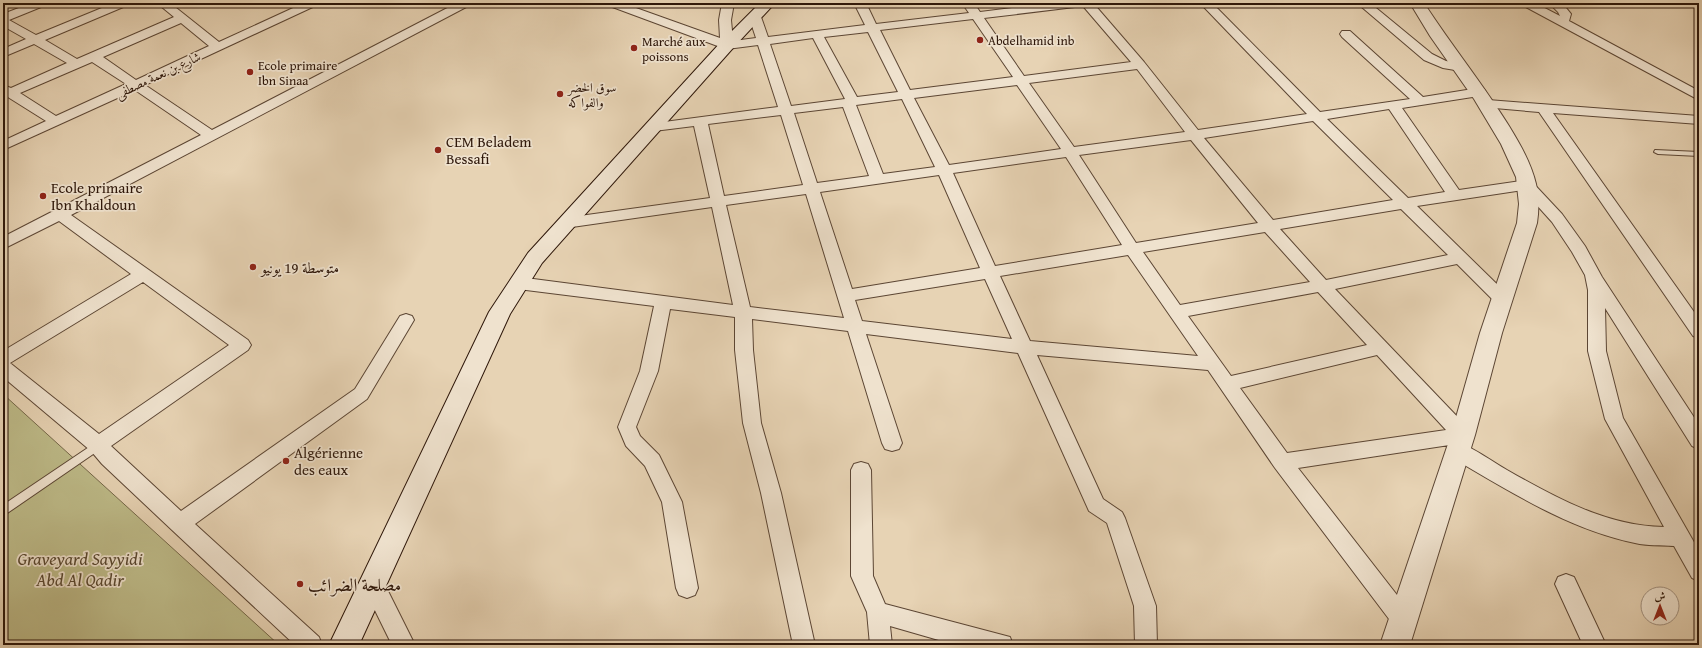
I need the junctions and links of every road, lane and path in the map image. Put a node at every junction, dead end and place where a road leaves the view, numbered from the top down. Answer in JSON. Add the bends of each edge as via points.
{"nodes":[{"id":1,"x":42,"y":3,"type":"edge"},
{"id":2,"x":124,"y":3,"type":"edge"},
{"id":3,"x":162,"y":3,"type":"edge"},
{"id":4,"x":313,"y":3,"type":"edge"},
{"id":5,"x":466,"y":3,"type":"edge"},
{"id":6,"x":612,"y":3,"type":"edge"},
{"id":7,"x":728,"y":3,"type":"edge"},
{"id":8,"x":860,"y":3,"type":"edge"},
{"id":9,"x":1081,"y":3,"type":"edge"},
{"id":10,"x":1086,"y":3,"type":"edge"},
{"id":11,"x":1206,"y":3,"type":"edge"},
{"id":12,"x":1363,"y":3,"type":"edge"},
{"id":13,"x":1417,"y":3,"type":"edge"},
{"id":14,"x":1526,"y":3,"type":"edge"},
{"id":15,"x":1555,"y":3,"type":"edge"},
{"id":16,"x":973,"y":9,"type":"edge"},
{"id":17,"x":761,"y":10,"type":"edge"},
{"id":18,"x":182,"y":18,"type":"junction"},
{"id":19,"x":3,"y":20,"type":"edge"},
{"id":20,"x":1562,"y":22,"type":"junction"},
{"id":21,"x":872,"y":29,"type":"junction"},
{"id":22,"x":1346,"y":34,"type":"dead end"},
{"id":23,"x":817,"y":35,"type":"junction"},
{"id":24,"x":35,"y":40,"type":"junction"},
{"id":25,"x":763,"y":42,"type":"junction"},
{"id":26,"x":726,"y":45,"type":"junction"},
{"id":27,"x":218,"y":47,"type":"junction"},
{"id":28,"x":3,"y":53,"type":"edge"},
{"id":29,"x":94,"y":57,"type":"junction"},
{"id":30,"x":77,"y":64,"type":"junction"},
{"id":31,"x":1140,"y":64,"type":"junction"},
{"id":32,"x":1461,"y":67,"type":"junction"},
{"id":33,"x":1021,"y":80,"type":"junction"},
{"id":34,"x":137,"y":84,"type":"junction"},
{"id":35,"x":1677,"y":84,"type":"junction"},
{"id":36,"x":6,"y":91,"type":"edge"},
{"id":37,"x":906,"y":94,"type":"junction"},
{"id":38,"x":1699,"y":96,"type":"edge"},
{"id":39,"x":1483,"y":98,"type":"junction"},
{"id":40,"x":1420,"y":101,"type":"junction"},
{"id":41,"x":1699,"y":101,"type":"edge"},
{"id":42,"x":850,"y":102,"type":"junction"},
{"id":43,"x":1393,"y":105,"type":"junction"},
{"id":44,"x":1542,"y":107,"type":"junction"},
{"id":45,"x":786,"y":110,"type":"junction"},
{"id":46,"x":1317,"y":117,"type":"junction"},
{"id":47,"x":1699,"y":120,"type":"edge"},
{"id":48,"x":700,"y":121,"type":"junction"},
{"id":49,"x":56,"y":122,"type":"junction"},
{"id":50,"x":654,"y":127,"type":"junction"},
{"id":51,"x":1194,"y":135,"type":"junction"},
{"id":52,"x":212,"y":136,"type":"junction"},
{"id":53,"x":3,"y":146,"type":"edge"},
{"id":54,"x":1070,"y":152,"type":"junction"},
{"id":55,"x":1658,"y":152,"type":"dead end"},
{"id":56,"x":1699,"y":154,"type":"edge"},
{"id":57,"x":944,"y":170,"type":"junction"},
{"id":58,"x":878,"y":180,"type":"junction"},
{"id":59,"x":1527,"y":185,"type":"junction"},
{"id":60,"x":812,"y":189,"type":"junction"},
{"id":61,"x":1456,"y":195,"type":"junction"},
{"id":62,"x":718,"y":203,"type":"junction"},
{"id":63,"x":1404,"y":204,"type":"junction"},
{"id":64,"x":60,"y":215,"type":"junction"},
{"id":65,"x":565,"y":223,"type":"junction"},
{"id":66,"x":1269,"y":226,"type":"junction"},
{"id":67,"x":3,"y":244,"type":"edge"},
{"id":68,"x":1132,"y":249,"type":"junction"},
{"id":69,"x":1459,"y":258,"type":"junction"},
{"id":70,"x":991,"y":272,"type":"junction"},
{"id":71,"x":144,"y":274,"type":"junction"},
{"id":72,"x":1593,"y":275,"type":"junction"},
{"id":73,"x":518,"y":283,"type":"junction"},
{"id":74,"x":1322,"y":286,"type":"junction"},
{"id":75,"x":846,"y":296,"type":"junction"},
{"id":76,"x":1502,"y":299,"type":"junction"},
{"id":77,"x":663,"y":302,"type":"junction"},
{"id":78,"x":743,"y":312,"type":"junction"},
{"id":79,"x":1176,"y":312,"type":"junction"},
{"id":80,"x":406,"y":320,"type":"dead end"},
{"id":81,"x":855,"y":326,"type":"junction"},
{"id":82,"x":1699,"y":332,"type":"edge"},
{"id":83,"x":1024,"y":347,"type":"junction"},
{"id":84,"x":1381,"y":348,"type":"junction"},
{"id":85,"x":1213,"y":364,"type":"junction"},
{"id":86,"x":5,"y":369,"type":"edge"},
{"id":87,"x":1226,"y":384,"type":"junction"},
{"id":88,"x":1699,"y":441,"type":"edge"},
{"id":89,"x":892,"y":443,"type":"dead end"},
{"id":90,"x":1461,"y":443,"type":"junction"},
{"id":91,"x":98,"y":445,"type":"junction"},
{"id":92,"x":1282,"y":462,"type":"junction"},
{"id":93,"x":861,"y":470,"type":"dead end"},
{"id":94,"x":3,"y":510,"type":"edge"},
{"id":95,"x":179,"y":524,"type":"junction"},
{"id":96,"x":1680,"y":537,"type":"junction"},
{"id":97,"x":1699,"y":571,"type":"edge"},
{"id":98,"x":372,"y":584,"type":"junction"},
{"id":99,"x":1566,"y":584,"type":"dead end"},
{"id":100,"x":687,"y":588,"type":"dead end"},
{"id":101,"x":878,"y":612,"type":"junction"},
{"id":102,"x":1403,"y":620,"type":"junction"},
{"id":103,"x":1397,"y":644,"type":"edge"},
{"id":104,"x":311,"y":645,"type":"edge"},
{"id":105,"x":344,"y":645,"type":"edge"},
{"id":106,"x":404,"y":645,"type":"edge"},
{"id":107,"x":804,"y":645,"type":"edge"},
{"id":108,"x":881,"y":645,"type":"edge"},
{"id":109,"x":1002,"y":645,"type":"edge"},
{"id":110,"x":1146,"y":645,"type":"edge"},
{"id":111,"x":1595,"y":645,"type":"edge"}],
"edges":[{"from":1,"to":19,"type":"street"},
{"from":2,"to":24,"type":"street"},
{"from":3,"to":18,"type":"street"},
{"from":4,"to":27,"type":"street","name":"شارع بن نعمة مصطفى"},
{"from":5,"to":52,"type":"street"},
{"from":6,"to":26,"type":"street"},
{"from":7,"to":26,"type":"street"},
{"from":8,"to":21,"type":"street"},
{"from":9,"to":16,"type":"street"},
{"from":10,"to":31,"type":"street"},
{"from":11,"to":46,"type":"street"},
{"from":12,"to":32,"type":"street","via":[[1428,57],[1443,64]]},
{"from":13,"to":32,"type":"street"},
{"from":14,"to":20,"type":"street"},
{"from":15,"to":20,"type":"street","via":[[1566,14]]},
{"from":16,"to":21,"type":"street"},
{"from":16,"to":33,"type":"street"},
{"from":17,"to":25,"type":"street"},
{"from":17,"to":26,"type":"street"},
{"from":18,"to":27,"type":"street"},
{"from":18,"to":29,"type":"street"},
{"from":19,"to":24,"type":"street"},
{"from":20,"to":35,"type":"street"},
{"from":21,"to":23,"type":"street"},
{"from":21,"to":37,"type":"street"},
{"from":22,"to":40,"type":"street"},
{"from":23,"to":25,"type":"street"},
{"from":23,"to":42,"type":"street"},
{"from":24,"to":28,"type":"street"},
{"from":24,"to":30,"type":"street"},
{"from":25,"to":26,"type":"street"},
{"from":25,"to":45,"type":"street"},
{"from":26,"to":50,"type":"street"},
{"from":27,"to":34,"type":"street","name":"شارع بن نعمة مصطفى"},
{"from":29,"to":30,"type":"street"},
{"from":29,"to":34,"type":"street"},
{"from":30,"to":36,"type":"street"},
{"from":31,"to":33,"type":"street"},
{"from":31,"to":51,"type":"street"},
{"from":32,"to":39,"type":"street"},
{"from":33,"to":37,"type":"street"},
{"from":33,"to":54,"type":"street"},
{"from":34,"to":49,"type":"street","name":"شارع بن نعمة مصطفى"},
{"from":34,"to":52,"type":"street"},
{"from":35,"to":38,"type":"street"},
{"from":35,"to":41,"type":"street"},
{"from":36,"to":49,"type":"street"},
{"from":37,"to":42,"type":"street"},
{"from":37,"to":57,"type":"street"},
{"from":39,"to":40,"type":"street"},
{"from":39,"to":44,"type":"street"},
{"from":39,"to":59,"type":"street","via":[[1519,161]]},
{"from":40,"to":43,"type":"street"},
{"from":42,"to":45,"type":"street"},
{"from":42,"to":58,"type":"street"},
{"from":43,"to":46,"type":"street"},
{"from":43,"to":61,"type":"street"},
{"from":44,"to":47,"type":"street"},
{"from":44,"to":82,"type":"street"},
{"from":45,"to":48,"type":"street"},
{"from":45,"to":60,"type":"street"},
{"from":46,"to":51,"type":"street"},
{"from":46,"to":63,"type":"street"},
{"from":48,"to":50,"type":"street"},
{"from":48,"to":62,"type":"street"},
{"from":49,"to":53,"type":"street","name":"شارع بن نعمة مصطفى"},
{"from":50,"to":65,"type":"street"},
{"from":51,"to":54,"type":"street"},
{"from":51,"to":66,"type":"street"},
{"from":52,"to":64,"type":"street"},
{"from":54,"to":57,"type":"street"},
{"from":54,"to":68,"type":"street"},
{"from":55,"to":56,"type":"lane"},
{"from":57,"to":58,"type":"street"},
{"from":57,"to":70,"type":"street"},
{"from":58,"to":60,"type":"street"},
{"from":59,"to":61,"type":"street"},
{"from":59,"to":72,"type":"street","via":[[1557,218]]},
{"from":59,"to":76,"type":"street","via":[[1527,223]]},
{"from":60,"to":62,"type":"street"},
{"from":60,"to":75,"type":"street"},
{"from":61,"to":63,"type":"street"},
{"from":62,"to":65,"type":"street"},
{"from":62,"to":78,"type":"street"},
{"from":63,"to":66,"type":"street"},
{"from":63,"to":69,"type":"street"},
{"from":64,"to":67,"type":"street"},
{"from":64,"to":71,"type":"street"},
{"from":65,"to":73,"type":"street","via":[[535,258]]},
{"from":66,"to":68,"type":"street"},
{"from":66,"to":74,"type":"street"},
{"from":68,"to":70,"type":"street"},
{"from":68,"to":79,"type":"street"},
{"from":69,"to":74,"type":"street"},
{"from":69,"to":76,"type":"street"},
{"from":70,"to":75,"type":"street"},
{"from":70,"to":83,"type":"street"},
{"from":71,"to":86,"type":"street"},
{"from":71,"to":91,"type":"street","via":[[242,345]]},
{"from":72,"to":88,"type":"street"},
{"from":72,"to":96,"type":"street","via":[[1596,290],[1597,351],[1614,419]]},
{"from":73,"to":77,"type":"street"},
{"from":73,"to":98,"type":"street","via":[[500,312]]},
{"from":74,"to":79,"type":"street"},
{"from":74,"to":84,"type":"street"},
{"from":75,"to":81,"type":"street"},
{"from":76,"to":90,"type":"street"},
{"from":77,"to":78,"type":"street"},
{"from":77,"to":100,"type":"street","via":[[649,371],[627,427],[633,441],[652,461],[672,502]]},
{"from":78,"to":81,"type":"street"},
{"from":78,"to":107,"type":"street","via":[[744,350],[752,423],[771,493]]},
{"from":79,"to":85,"type":"street"},
{"from":80,"to":95,"type":"street","via":[[361,394]]},
{"from":81,"to":83,"type":"street"},
{"from":81,"to":89,"type":"street"},
{"from":83,"to":85,"type":"street"},
{"from":83,"to":110,"type":"street","via":[[1096,505],[1115,518],[1145,606]]},
{"from":84,"to":87,"type":"street"},
{"from":84,"to":90,"type":"street"},
{"from":85,"to":87,"type":"street"},
{"from":86,"to":91,"type":"street"},
{"from":87,"to":92,"type":"street"},
{"from":90,"to":92,"type":"street"},
{"from":90,"to":96,"type":"street","via":[[1520,487],[1586,520],[1635,534]]},
{"from":90,"to":102,"type":"street"},
{"from":91,"to":94,"type":"lane"},
{"from":91,"to":95,"type":"street"},
{"from":92,"to":102,"type":"street"},
{"from":93,"to":101,"type":"street","via":[[862,576]]},
{"from":95,"to":104,"type":"street"},
{"from":96,"to":97,"type":"street"},
{"from":98,"to":105,"type":"street"},
{"from":98,"to":106,"type":"street"},
{"from":99,"to":111,"type":"street"},
{"from":101,"to":108,"type":"street"},
{"from":101,"to":109,"type":"street"},
{"from":102,"to":103,"type":"street"}]}
